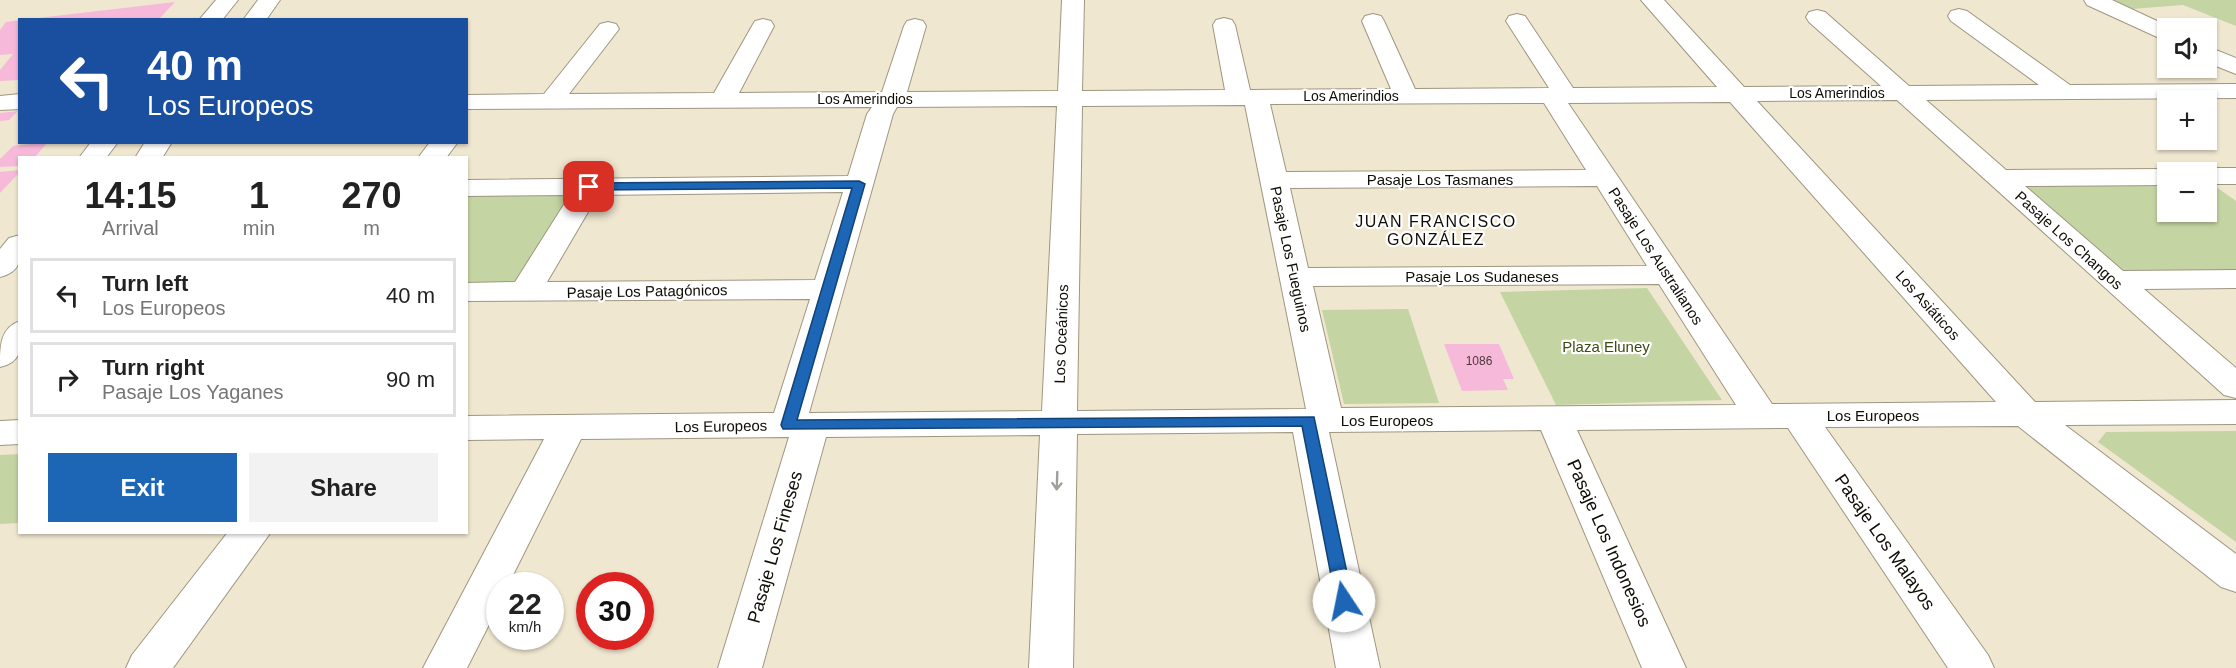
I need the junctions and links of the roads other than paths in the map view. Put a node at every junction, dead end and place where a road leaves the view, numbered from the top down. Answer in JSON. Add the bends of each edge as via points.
{"nodes":[{"id":1,"x":227,"y":0,"type":"edge"},
{"id":2,"x":269,"y":0,"type":"edge"},
{"id":3,"x":1073,"y":0,"type":"edge"},
{"id":4,"x":1652,"y":0,"type":"edge"},
{"id":5,"x":2095,"y":0,"type":"edge"},
{"id":6,"x":1959,"y":16,"type":"dead end"},
{"id":7,"x":1817,"y":17,"type":"dead end"},
{"id":8,"x":212,"y":18,"type":"edge"},
{"id":9,"x":256,"y":18,"type":"edge"},
{"id":10,"x":1373,"y":21,"type":"dead end"},
{"id":11,"x":1517,"y":21,"type":"dead end"},
{"id":12,"x":1224,"y":25,"type":"dead end"},
{"id":13,"x":763,"y":26,"type":"dead end"},
{"id":14,"x":915,"y":26,"type":"dead end"},
{"id":15,"x":608,"y":29,"type":"dead end"},
{"id":16,"x":2157,"y":30,"type":"edge"},
{"id":17,"x":2217,"y":58,"type":"edge"},
{"id":18,"x":2236,"y":68,"type":"edge"},
{"id":19,"x":2236,"y":91,"type":"edge"},
{"id":20,"x":2064,"y":92,"type":"junction"},
{"id":21,"x":1903,"y":93,"type":"junction"},
{"id":22,"x":1737,"y":94,"type":"junction"},
{"id":23,"x":1559,"y":95,"type":"junction"},
{"id":24,"x":1406,"y":96,"type":"junction"},
{"id":25,"x":1248,"y":97,"type":"junction"},
{"id":26,"x":1070,"y":98,"type":"junction"},
{"id":27,"x":890,"y":99,"type":"junction"},
{"id":28,"x":723,"y":100,"type":"junction"},
{"id":29,"x":18,"y":101,"type":"edge"},
{"id":30,"x":551,"y":101,"type":"junction"},
{"id":31,"x":0,"y":103,"type":"edge"},
{"id":32,"x":472,"y":108,"type":"edge"},
{"id":33,"x":103,"y":144,"type":"edge"},
{"id":34,"x":443,"y":144,"type":"edge"},
{"id":35,"x":94,"y":156,"type":"edge"},
{"id":36,"x":433,"y":156,"type":"edge"},
{"id":37,"x":2157,"y":177,"type":"edge"},
{"id":38,"x":1605,"y":178,"type":"junction"},
{"id":39,"x":1999,"y":178,"type":"junction"},
{"id":40,"x":1274,"y":180,"type":"junction"},
{"id":41,"x":859,"y":184,"type":"junction"},
{"id":42,"x":589,"y":187,"type":"junction"},
{"id":43,"x":468,"y":188,"type":"edge"},
{"id":44,"x":18,"y":246,"type":"edge"},
{"id":45,"x":0,"y":268,"type":"edge"},
{"id":46,"x":1669,"y":275,"type":"junction"},
{"id":47,"x":1295,"y":277,"type":"junction"},
{"id":48,"x":2236,"y":279,"type":"edge"},
{"id":49,"x":2114,"y":280,"type":"junction"},
{"id":50,"x":828,"y":289,"type":"junction"},
{"id":51,"x":468,"y":292,"type":"edge"},
{"id":52,"x":525,"y":292,"type":"junction"},
{"id":53,"x":18,"y":334,"type":"edge"},
{"id":54,"x":0,"y":357,"type":"edge"},
{"id":55,"x":2236,"y":387,"type":"edge"},
{"id":56,"x":2236,"y":412,"type":"edge"},
{"id":57,"x":2026,"y":414,"type":"junction"},
{"id":58,"x":1780,"y":416,"type":"junction"},
{"id":59,"x":1554,"y":418,"type":"junction"},
{"id":60,"x":1318,"y":420,"type":"junction"},
{"id":61,"x":1058,"y":423,"type":"junction"},
{"id":62,"x":800,"y":425,"type":"junction"},
{"id":63,"x":468,"y":428,"type":"edge"},
{"id":64,"x":568,"y":428,"type":"junction"},
{"id":65,"x":18,"y":432,"type":"edge"},
{"id":66,"x":0,"y":433,"type":"edge"},
{"id":67,"x":249,"y":534,"type":"edge"},
{"id":68,"x":2236,"y":576,"type":"edge"},
{"id":69,"x":148,"y":668,"type":"edge"},
{"id":70,"x":446,"y":668,"type":"edge"},
{"id":71,"x":740,"y":668,"type":"edge"},
{"id":72,"x":1051,"y":668,"type":"edge"},
{"id":73,"x":1358,"y":668,"type":"edge"},
{"id":74,"x":1664,"y":668,"type":"edge"},
{"id":75,"x":1972,"y":668,"type":"edge"}],
"edges":[{"from":1,"to":8,"type":"street"},
{"from":2,"to":9,"type":"street"},
{"from":3,"to":26,"type":"street","name":"Los Oceánicos"},
{"from":4,"to":22,"type":"street","name":"Los Asiáticos"},
{"from":5,"to":16,"type":"street"},
{"from":6,"to":20,"type":"street"},
{"from":7,"to":21,"type":"street","name":"Pasaje Los Changos"},
{"from":10,"to":24,"type":"street"},
{"from":11,"to":23,"type":"street","name":"Pasaje Los Australianos"},
{"from":12,"to":25,"type":"street","name":"Pasaje Los Fueguinos"},
{"from":13,"to":28,"type":"street"},
{"from":14,"to":27,"type":"street","name":"Pasaje Los Fineses","via":[[897,88]]},
{"from":15,"to":30,"type":"street"},
{"from":17,"to":18,"type":"street"},
{"from":19,"to":20,"type":"street","name":"Los Amerindios"},
{"from":20,"to":21,"type":"street","name":"Los Amerindios"},
{"from":21,"to":22,"type":"street","name":"Los Amerindios"},
{"from":21,"to":39,"type":"street","name":"Pasaje Los Changos"},
{"from":22,"to":23,"type":"street","name":"Los Amerindios"},
{"from":22,"to":57,"type":"street","name":"Los Asiáticos"},
{"from":23,"to":24,"type":"street","name":"Los Amerindios"},
{"from":23,"to":38,"type":"street","name":"Pasaje Los Australianos"},
{"from":24,"to":25,"type":"street","name":"Los Amerindios"},
{"from":25,"to":26,"type":"street","name":"Los Amerindios"},
{"from":25,"to":40,"type":"street","name":"Pasaje Los Fueguinos"},
{"from":26,"to":27,"type":"street","name":"Los Amerindios"},
{"from":26,"to":61,"type":"street","name":"Los Oceánicos"},
{"from":27,"to":28,"type":"street","name":"Los Amerindios"},
{"from":27,"to":41,"type":"street","name":"Pasaje Los Fineses","via":[[880,114]]},
{"from":28,"to":30,"type":"street","name":"Los Amerindios"},
{"from":29,"to":31,"type":"street"},
{"from":30,"to":32,"type":"street","name":"Los Amerindios"},
{"from":33,"to":35,"type":"street"},
{"from":34,"to":36,"type":"street"},
{"from":37,"to":39,"type":"street"},
{"from":38,"to":40,"type":"street","name":"Pasaje Los Tasmanes"},
{"from":38,"to":46,"type":"street","name":"Pasaje Los Australianos"},
{"from":39,"to":49,"type":"street","name":"Pasaje Los Changos"},
{"from":40,"to":47,"type":"street","name":"Pasaje Los Fueguinos"},
{"from":41,"to":42,"type":"street"},
{"from":41,"to":50,"type":"street","name":"Pasaje Los Fineses"},
{"from":42,"to":43,"type":"street"},
{"from":42,"to":52,"type":"street"},
{"from":44,"to":45,"type":"street"},
{"from":46,"to":47,"type":"street","name":"Pasaje Los Sudaneses"},
{"from":46,"to":58,"type":"street","name":"Pasaje Los Australianos"},
{"from":47,"to":60,"type":"street","name":"Pasaje Los Fueguinos"},
{"from":48,"to":49,"type":"street"},
{"from":49,"to":55,"type":"street","name":"Pasaje Los Changos"},
{"from":50,"to":52,"type":"street","name":"Pasaje Los Patagónicos"},
{"from":50,"to":62,"type":"street","name":"Pasaje Los Fineses"},
{"from":51,"to":52,"type":"street","name":"Pasaje Los Patagónicos"},
{"from":53,"to":54,"type":"street"},
{"from":56,"to":57,"type":"street","name":"Los Europeos"},
{"from":57,"to":58,"type":"street","name":"Los Europeos"},
{"from":57,"to":68,"type":"street","name":"Los Asiáticos"},
{"from":58,"to":59,"type":"street","name":"Los Europeos"},
{"from":58,"to":75,"type":"street","name":"Pasaje Los Malayos"},
{"from":59,"to":60,"type":"street","name":"Los Europeos"},
{"from":59,"to":74,"type":"street","name":"Pasaje Los Indonesios"},
{"from":60,"to":61,"type":"street","name":"Los Europeos"},
{"from":60,"to":73,"type":"street","name":"Pasaje Los Fueguinos"},
{"from":61,"to":62,"type":"street","name":"Los Europeos"},
{"from":61,"to":72,"type":"street","name":"Los Oceánicos","one_way":true},
{"from":62,"to":64,"type":"street","name":"Los Europeos"},
{"from":62,"to":71,"type":"street","name":"Pasaje Los Fineses"},
{"from":63,"to":64,"type":"street","name":"Los Europeos"},
{"from":64,"to":70,"type":"street"},
{"from":65,"to":66,"type":"street"},
{"from":67,"to":69,"type":"street"}]}
